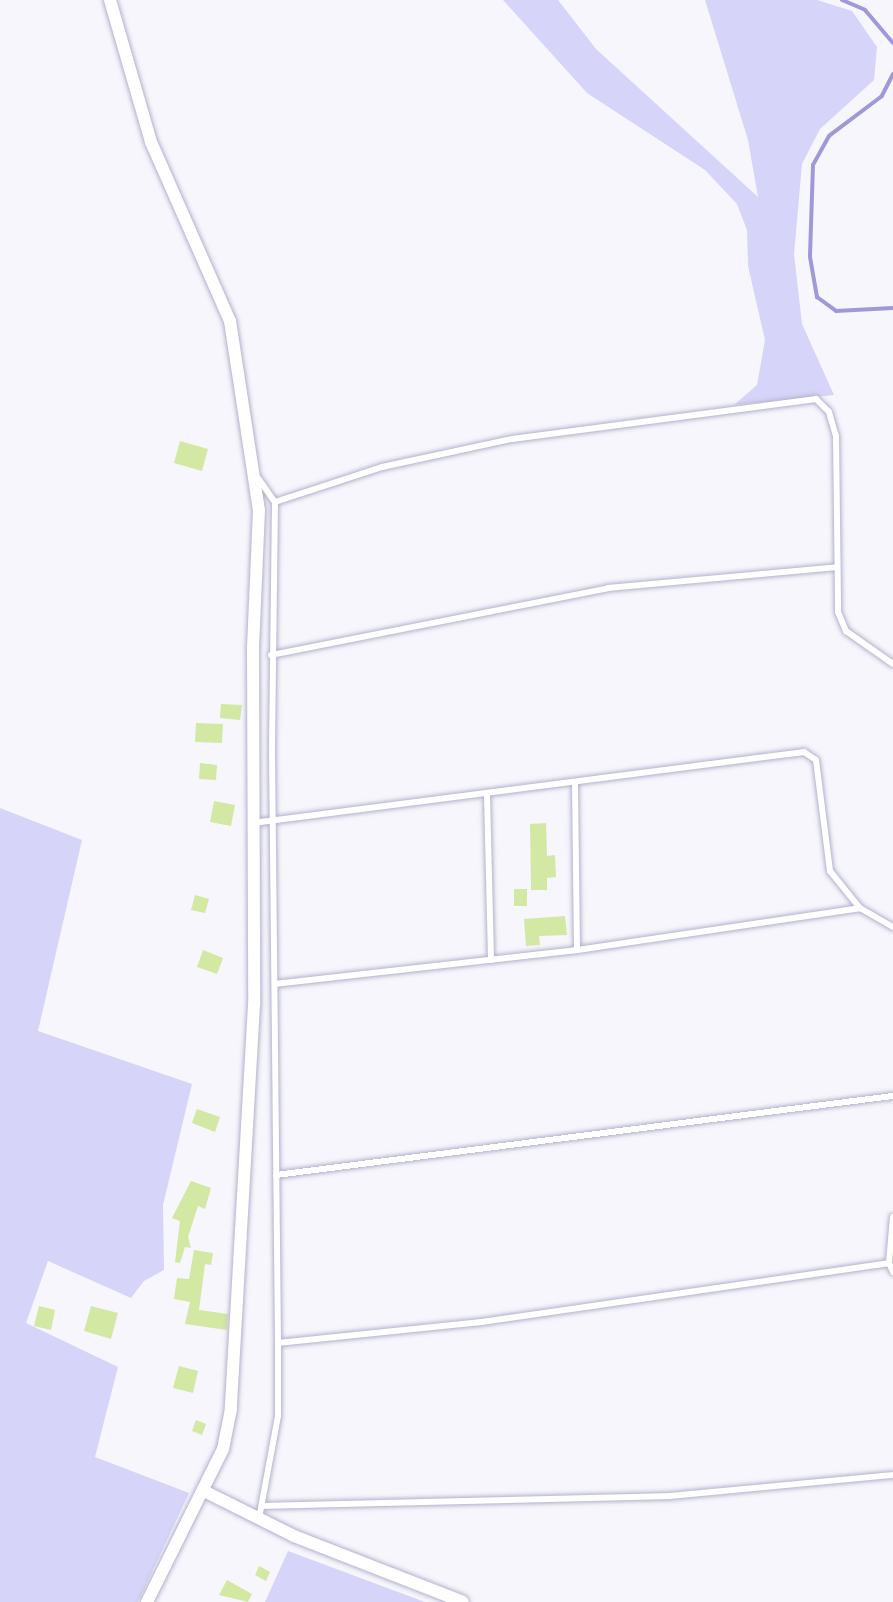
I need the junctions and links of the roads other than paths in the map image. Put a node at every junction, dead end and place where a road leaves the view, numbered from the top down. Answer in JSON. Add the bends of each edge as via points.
{"nodes":[{"id":1,"x":110,"y":0,"type":"edge"},
{"id":2,"x":257,"y":478,"type":"junction"},
{"id":3,"x":275,"y":502,"type":"junction"},
{"id":4,"x":837,"y":567,"type":"junction"},
{"id":5,"x":271,"y":655,"type":"junction"},
{"id":6,"x":893,"y":664,"type":"edge"},
{"id":7,"x":575,"y":784,"type":"junction"},
{"id":8,"x":487,"y":795,"type":"junction"},
{"id":9,"x":272,"y":820,"type":"junction"},
{"id":10,"x":253,"y":823,"type":"junction"},
{"id":11,"x":860,"y":908,"type":"junction"},
{"id":12,"x":893,"y":927,"type":"edge"},
{"id":13,"x":577,"y":950,"type":"junction"},
{"id":14,"x":491,"y":960,"type":"junction"},
{"id":15,"x":276,"y":984,"type":"junction"},
{"id":16,"x":893,"y":1096,"type":"edge"},
{"id":17,"x":276,"y":1175,"type":"junction"},
{"id":18,"x":893,"y":1217,"type":"edge"},
{"id":19,"x":889,"y":1263,"type":"junction"},
{"id":20,"x":893,"y":1272,"type":"edge"},
{"id":21,"x":278,"y":1343,"type":"junction"},
{"id":22,"x":893,"y":1475,"type":"edge"},
{"id":23,"x":204,"y":1491,"type":"junction"},
{"id":24,"x":262,"y":1506,"type":"junction"},
{"id":25,"x":258,"y":1520,"type":"junction"},
{"id":26,"x":147,"y":1602,"type":"edge"},
{"id":27,"x":463,"y":1602,"type":"edge"}],
"edges":[{"from":1,"to":2,"type":"street","via":[[151,142],[230,321]]},
{"from":2,"to":3,"type":"lane"},
{"from":2,"to":10,"type":"street"},
{"from":3,"to":4,"type":"lane","via":[[382,467],[512,439],[809,398],[822,401],[836,436]]},
{"from":3,"to":5,"type":"lane"},
{"from":4,"to":5,"type":"lane","via":[[608,588]]},
{"from":4,"to":6,"type":"lane","via":[[838,612],[846,631]]},
{"from":5,"to":9,"type":"lane"},
{"from":7,"to":8,"type":"lane"},
{"from":7,"to":11,"type":"lane","via":[[810,753],[816,760],[830,871]]},
{"from":7,"to":13,"type":"lane"},
{"from":8,"to":9,"type":"lane"},
{"from":8,"to":14,"type":"lane"},
{"from":9,"to":10,"type":"lane"},
{"from":9,"to":15,"type":"lane"},
{"from":10,"to":23,"type":"street","via":[[254,1005],[234,1364],[223,1449]]},
{"from":11,"to":12,"type":"lane"},
{"from":11,"to":13,"type":"lane"},
{"from":13,"to":14,"type":"lane"},
{"from":14,"to":15,"type":"lane"},
{"from":15,"to":17,"type":"lane"},
{"from":16,"to":17,"type":"lane"},
{"from":17,"to":21,"type":"lane"},
{"from":18,"to":19,"type":"lane"},
{"from":19,"to":20,"type":"lane"},
{"from":19,"to":21,"type":"lane","via":[[481,1322]]},
{"from":21,"to":24,"type":"lane","via":[[278,1416]]},
{"from":22,"to":24,"type":"lane","via":[[670,1496]]},
{"from":23,"to":25,"type":"street"},
{"from":23,"to":26,"type":"street"},
{"from":24,"to":25,"type":"lane"},
{"from":25,"to":27,"type":"street"}]}
